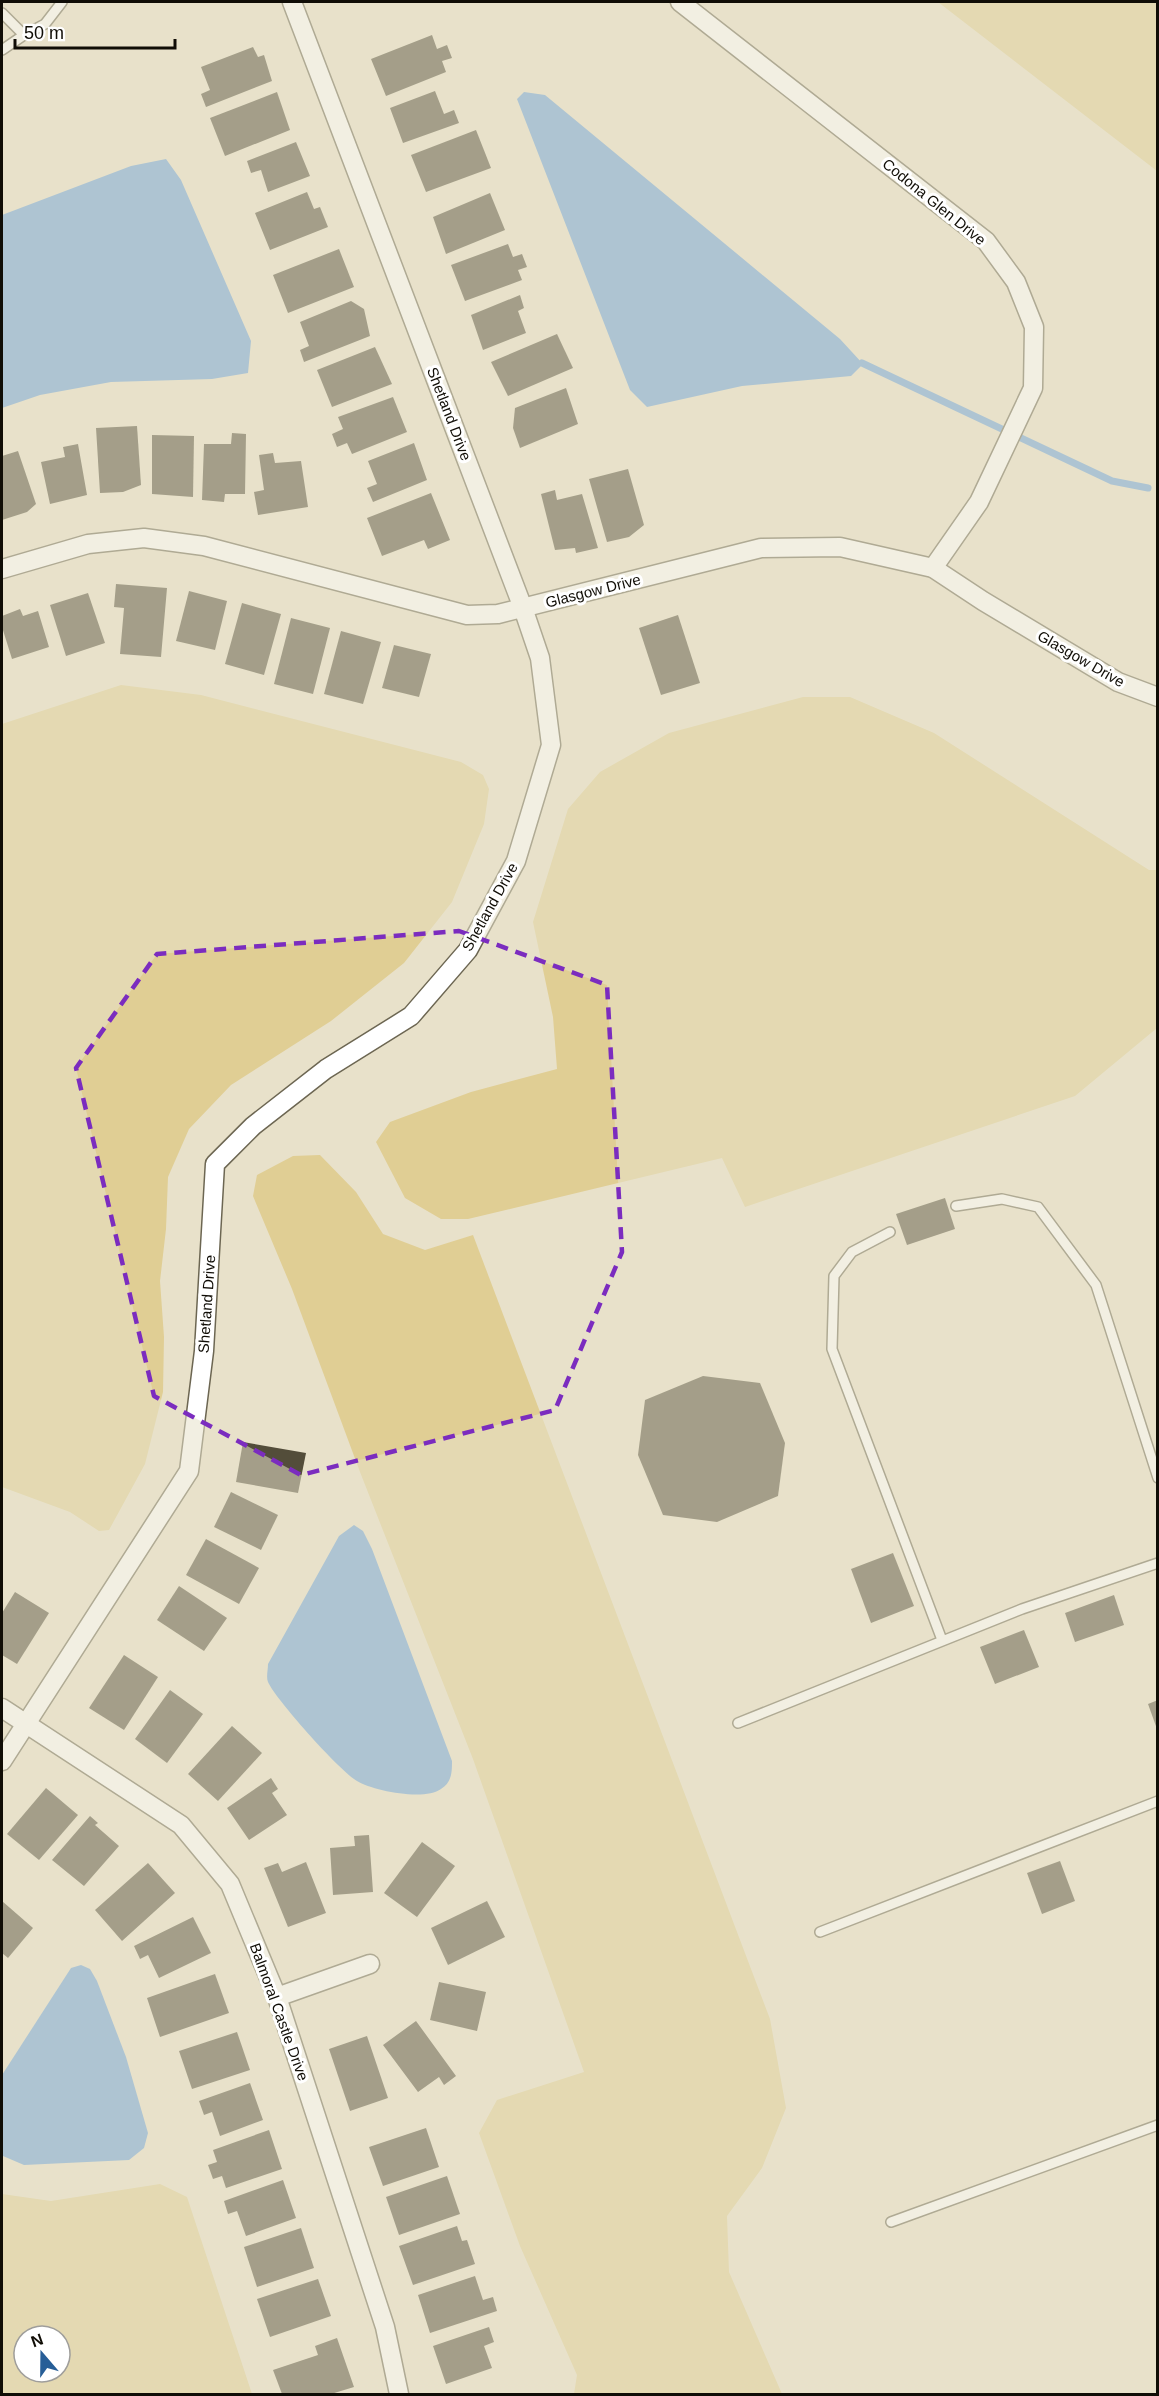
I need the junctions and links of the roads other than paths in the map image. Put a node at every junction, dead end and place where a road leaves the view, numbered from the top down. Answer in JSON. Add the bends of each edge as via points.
{"nodes":[{"id":1,"x":62,"y":2,"type":"edge"},
{"id":2,"x":292,"y":2,"type":"edge"},
{"id":3,"x":680,"y":2,"type":"edge"},
{"id":4,"x":2,"y":13,"type":"edge"},
{"id":5,"x":24,"y":35,"type":"junction"},
{"id":6,"x":2,"y":50,"type":"edge"},
{"id":7,"x":933,"y":568,"type":"junction"},
{"id":8,"x":2,"y":569,"type":"edge"},
{"id":9,"x":524,"y":608,"type":"junction"},
{"id":10,"x":1158,"y":697,"type":"edge"},
{"id":11,"x":956,"y":1206,"type":"dead end"},
{"id":12,"x":890,"y":1232,"type":"dead end"},
{"id":13,"x":1158,"y":1478,"type":"edge"},
{"id":14,"x":1158,"y":1563,"type":"edge"},
{"id":15,"x":942,"y":1640,"type":"junction"},
{"id":16,"x":2,"y":1708,"type":"edge"},
{"id":17,"x":24,"y":1723,"type":"junction"},
{"id":18,"x":738,"y":1723,"type":"dead end"},
{"id":19,"x":2,"y":1761,"type":"edge"},
{"id":20,"x":1158,"y":1801,"type":"edge"},
{"id":21,"x":820,"y":1932,"type":"dead end"},
{"id":22,"x":370,"y":1964,"type":"dead end"},
{"id":23,"x":277,"y":1997,"type":"junction"},
{"id":24,"x":1158,"y":2125,"type":"edge"},
{"id":25,"x":891,"y":2222,"type":"dead end"},
{"id":26,"x":399,"y":2394,"type":"edge"}],
"edges":[{"from":1,"to":5,"type":"lane","via":[[45,24]]},
{"from":2,"to":9,"type":"street","name":"Shetland Drive"},
{"from":3,"to":7,"type":"street","name":"Codona Glen Drive","via":[[986,241],[1016,282],[1034,327],[1033,388],[979,502]]},
{"from":4,"to":5,"type":"lane"},
{"from":5,"to":6,"type":"lane"},
{"from":7,"to":9,"type":"street","name":"Glasgow Drive","via":[[840,547],[761,548]]},
{"from":7,"to":10,"type":"street","name":"Glasgow Drive","via":[[1118,682]]},
{"from":8,"to":9,"type":"street","name":"Glasgow Drive","via":[[88,544],[144,538],[204,546],[467,615],[498,615]]},
{"from":9,"to":17,"type":"street","name":"Shetland Drive","via":[[540,658],[551,746],[516,861],[468,950],[411,1016],[326,1069],[254,1126],[215,1164],[204,1351],[189,1471]]},
{"from":11,"to":13,"type":"lane","via":[[1002,1198],[1038,1207],[1051,1224],[1096,1286]]},
{"from":12,"to":15,"type":"lane","via":[[852,1252],[834,1276],[832,1349]]},
{"from":14,"to":15,"type":"lane"},
{"from":15,"to":18,"type":"lane"},
{"from":16,"to":17,"type":"street","name":"Balmoral Castle Drive"},
{"from":17,"to":19,"type":"street","name":"Shetland Drive"},
{"from":17,"to":23,"type":"street","name":"Balmoral Castle Drive","via":[[181,1825],[230,1884]]},
{"from":20,"to":21,"type":"lane"},
{"from":22,"to":23,"type":"street"},
{"from":23,"to":26,"type":"street","name":"Balmoral Castle Drive","via":[[385,2327]]},
{"from":24,"to":25,"type":"lane"}]}
